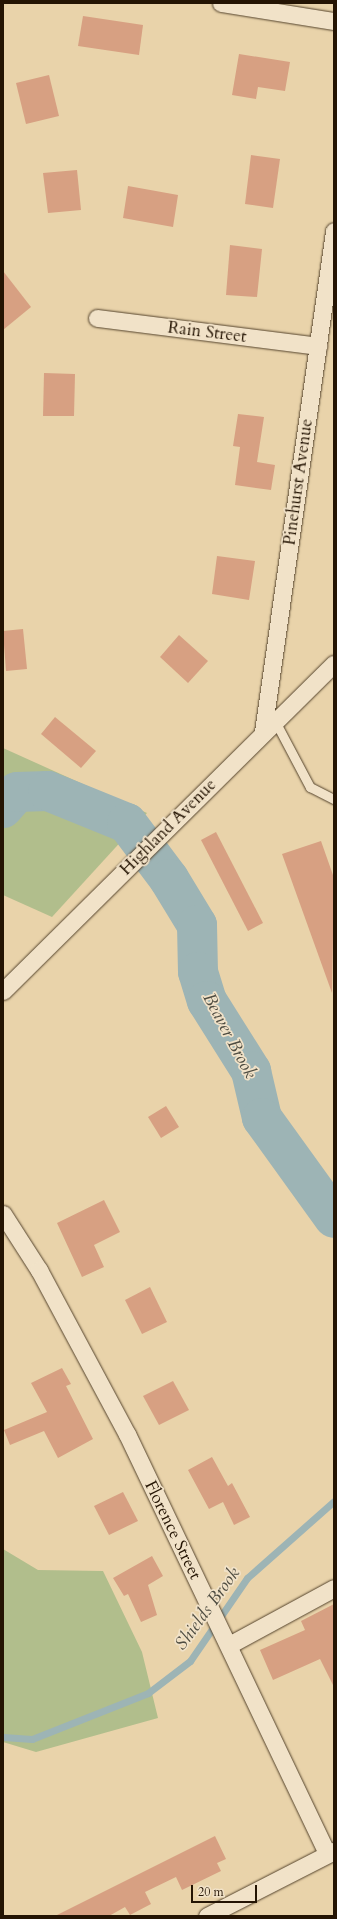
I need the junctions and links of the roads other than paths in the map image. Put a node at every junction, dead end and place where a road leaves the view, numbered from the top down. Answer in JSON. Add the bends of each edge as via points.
{"nodes":[{"id":1,"x":221,"y":3,"type":"edge"},
{"id":2,"x":334,"y":21,"type":"edge"},
{"id":3,"x":334,"y":231,"type":"edge"},
{"id":4,"x":97,"y":318,"type":"dead end"},
{"id":5,"x":318,"y":346,"type":"junction"},
{"id":6,"x":334,"y":664,"type":"edge"},
{"id":7,"x":269,"y":727,"type":"junction"},
{"id":8,"x":334,"y":799,"type":"edge"},
{"id":9,"x":3,"y":991,"type":"edge"},
{"id":10,"x":3,"y":1214,"type":"edge"},
{"id":11,"x":334,"y":1588,"type":"edge"},
{"id":12,"x":226,"y":1639,"type":"junction"},
{"id":13,"x":331,"y":1853,"type":"edge"},
{"id":14,"x":207,"y":1916,"type":"edge"}],
"edges":[{"from":1,"to":2,"type":"street"},
{"from":3,"to":5,"type":"street","name":"Pinehurst Avenue"},
{"from":4,"to":5,"type":"street","name":"Rain Street"},
{"from":5,"to":7,"type":"street","name":"Pinehurst Avenue"},
{"from":6,"to":7,"type":"street","name":"Highland Avenue"},
{"from":7,"to":8,"type":"lane","via":[[310,787]]},
{"from":7,"to":9,"type":"street","name":"Highland Avenue"},
{"from":10,"to":12,"type":"street","name":"Florence Street","via":[[39,1270],[123,1427]]},
{"from":11,"to":12,"type":"street"},
{"from":12,"to":13,"type":"street","name":"Florence Street"},
{"from":13,"to":14,"type":"street"}]}
